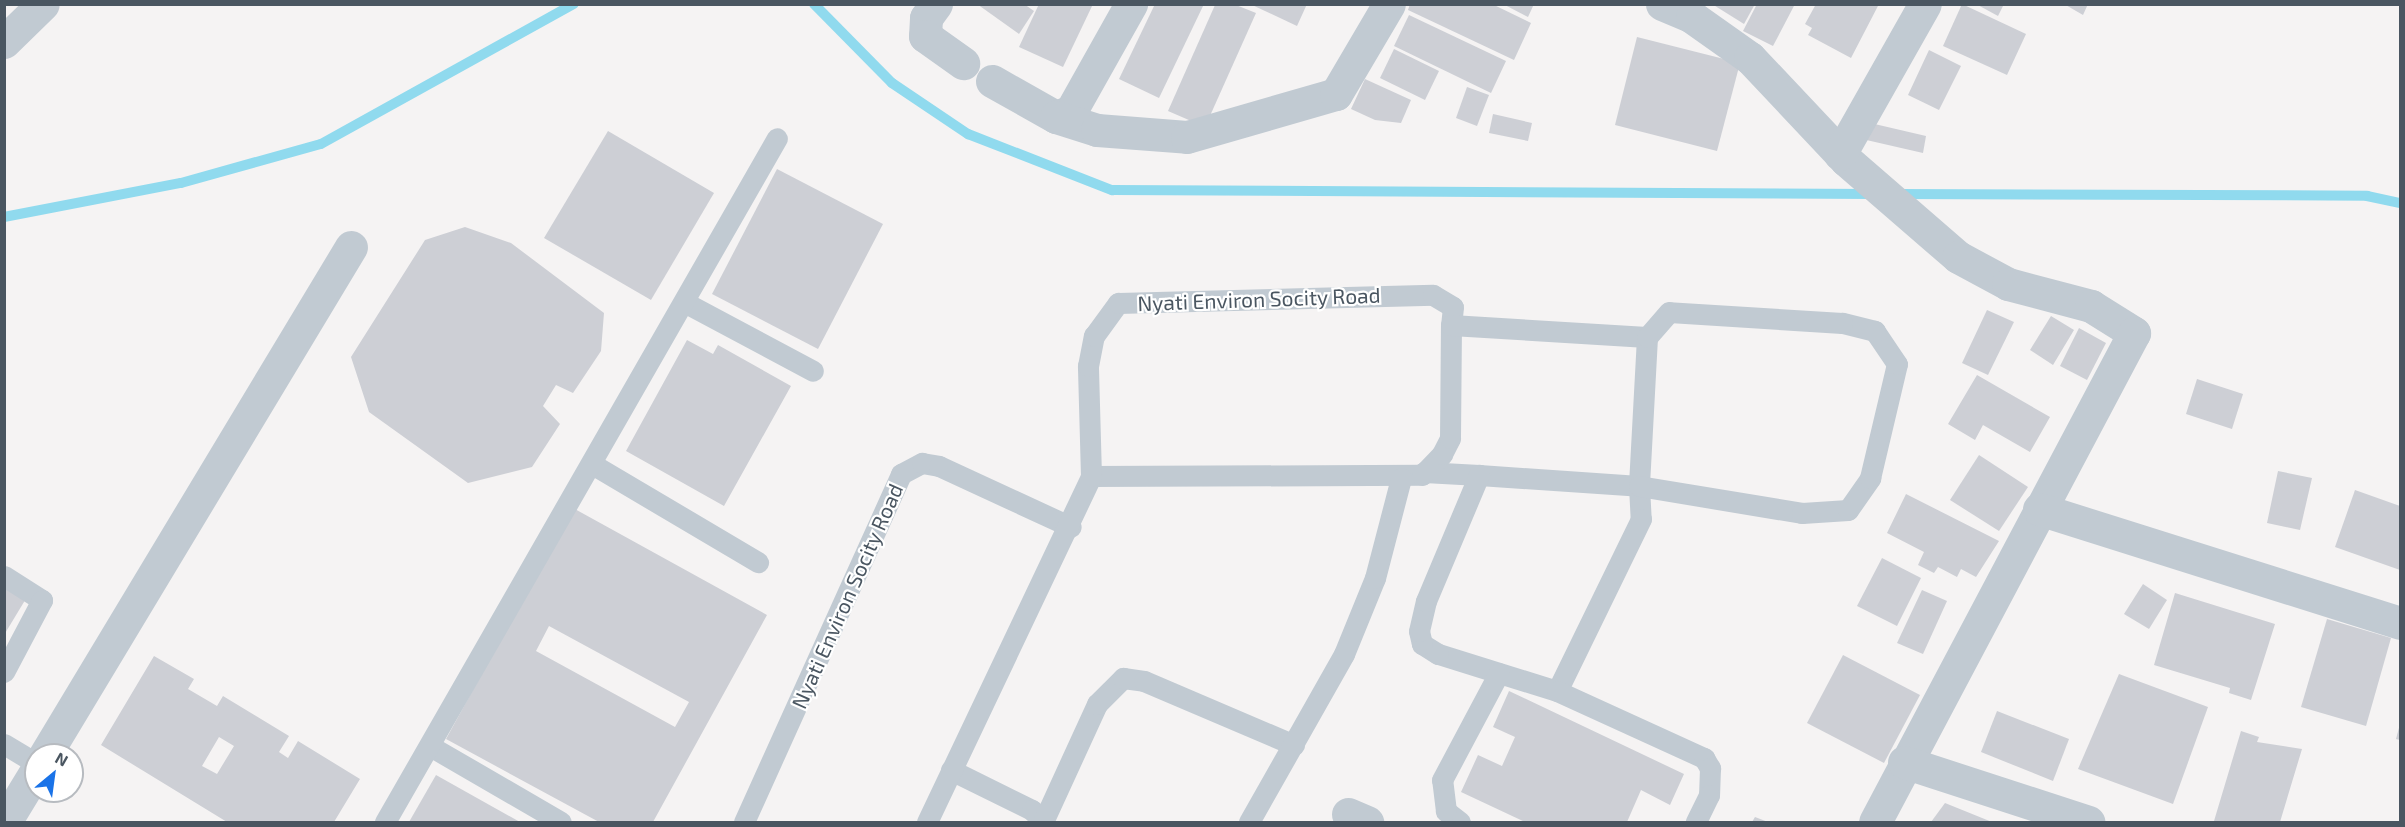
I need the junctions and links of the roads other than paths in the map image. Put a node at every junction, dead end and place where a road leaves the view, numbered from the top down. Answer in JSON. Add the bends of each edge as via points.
{"nodes":[{"id":1,"x":44,"y":4,"type":"edge"},
{"id":2,"x":936,"y":4,"type":"edge"},
{"id":3,"x":1131,"y":4,"type":"edge"},
{"id":4,"x":1389,"y":4,"type":"edge"},
{"id":5,"x":1662,"y":4,"type":"edge"},
{"id":6,"x":1925,"y":4,"type":"edge"},
{"id":7,"x":1695,"y":11,"type":"edge"},
{"id":8,"x":4,"y":42,"type":"edge"},
{"id":9,"x":963,"y":63,"type":"dead end"},
{"id":10,"x":992,"y":81,"type":"dead end"},
{"id":11,"x":1056,"y":117,"type":"junction"},
{"id":12,"x":777,"y":138,"type":"dead end"},
{"id":13,"x":1843,"y":157,"type":"junction"},
{"id":14,"x":351,"y":247,"type":"dead end"},
{"id":15,"x":684,"y":302,"type":"junction"},
{"id":16,"x":1451,"y":325,"type":"junction"},
{"id":17,"x":1647,"y":337,"type":"junction"},
{"id":18,"x":813,"y":371,"type":"dead end"},
{"id":19,"x":592,"y":464,"type":"junction"},
{"id":20,"x":1424,"y":472,"type":"junction"},
{"id":21,"x":1479,"y":475,"type":"junction"},
{"id":22,"x":1091,"y":476,"type":"junction"},
{"id":23,"x":1401,"y":478,"type":"junction"},
{"id":24,"x":1639,"y":486,"type":"junction"},
{"id":25,"x":2039,"y":510,"type":"junction"},
{"id":26,"x":1071,"y":527,"type":"junction"},
{"id":27,"x":758,"y":562,"type":"dead end"},
{"id":28,"x":4,"y":576,"type":"edge"},
{"id":29,"x":2400,"y":623,"type":"edge"},
{"id":30,"x":4,"y":672,"type":"edge"},
{"id":31,"x":1499,"y":673,"type":"junction"},
{"id":32,"x":1557,"y":691,"type":"junction"},
{"id":33,"x":52,"y":743,"type":"edge"},
{"id":34,"x":4,"y":744,"type":"edge"},
{"id":35,"x":1294,"y":745,"type":"junction"},
{"id":36,"x":430,"y":746,"type":"junction"},
{"id":37,"x":24,"y":756,"type":"edge"},
{"id":38,"x":1904,"y":762,"type":"junction"},
{"id":39,"x":951,"y":770,"type":"junction"},
{"id":40,"x":24,"y":791,"type":"edge"},
{"id":41,"x":5,"y":822,"type":"edge"},
{"id":42,"x":385,"y":822,"type":"edge"},
{"id":43,"x":561,"y":822,"type":"edge"},
{"id":44,"x":744,"y":822,"type":"edge"},
{"id":45,"x":927,"y":822,"type":"edge"},
{"id":46,"x":1043,"y":822,"type":"edge"},
{"id":47,"x":1249,"y":822,"type":"edge"},
{"id":48,"x":1460,"y":822,"type":"edge"},
{"id":49,"x":1696,"y":822,"type":"edge"},
{"id":50,"x":1875,"y":822,"type":"edge"},
{"id":51,"x":2090,"y":822,"type":"edge"}],
"edges":[{"from":1,"to":8,"type":"street"},
{"from":2,"to":9,"type":"street","via":[[926,18],[925,36]]},
{"from":3,"to":11,"type":"street","via":[[1080,99]]},
{"from":4,"to":11,"type":"street","via":[[1336,94],[1187,137],[1096,130]]},
{"from":5,"to":7,"type":"street"},
{"from":6,"to":13,"type":"street"},
{"from":7,"to":13,"type":"street","via":[[1750,58]]},
{"from":10,"to":11,"type":"street"},
{"from":12,"to":15,"type":"lane"},
{"from":13,"to":25,"type":"street","via":[[1958,257],[2008,284],[2091,306],[2134,333]]},
{"from":14,"to":33,"type":"street"},
{"from":15,"to":18,"type":"lane"},
{"from":15,"to":19,"type":"lane"},
{"from":16,"to":17,"type":"lane"},
{"from":16,"to":20,"type":"lane","name":"Nyati Environ Socity Road","via":[[1450,438],[1442,454]]},
{"from":16,"to":22,"type":"lane","name":"Nyati Environ Socity Road","via":[[1453,307],[1432,295],[1118,303],[1094,336],[1088,366]]},
{"from":17,"to":24,"type":"lane"},
{"from":17,"to":24,"type":"lane","via":[[1669,312],[1842,324],[1875,331],[1898,364],[1870,478],[1848,510],[1802,513]]},
{"from":19,"to":27,"type":"lane"},
{"from":19,"to":36,"type":"lane"},
{"from":20,"to":21,"type":"lane"},
{"from":20,"to":23,"type":"lane"},
{"from":21,"to":24,"type":"lane"},
{"from":21,"to":31,"type":"lane","via":[[1419,631],[1422,644],[1438,654]]},
{"from":22,"to":23,"type":"lane"},
{"from":22,"to":26,"type":"lane","name":"Nyati Environ Socity Road"},
{"from":23,"to":35,"type":"lane","via":[[1375,578],[1353,632]]},
{"from":24,"to":32,"type":"lane","via":[[1641,519]]},
{"from":25,"to":29,"type":"street"},
{"from":25,"to":38,"type":"street"},
{"from":26,"to":39,"type":"lane","name":"Nyati Environ Socity Road"},
{"from":26,"to":44,"type":"lane","name":"Nyati Environ Socity Road","via":[[939,466],[911,465],[901,474]]},
{"from":28,"to":30,"type":"lane","via":[[42,600]]},
{"from":31,"to":32,"type":"lane"},
{"from":31,"to":48,"type":"lane","via":[[1442,780],[1446,811]]},
{"from":32,"to":49,"type":"lane","via":[[1704,758],[1710,768],[1709,795]]},
{"from":34,"to":37,"type":"lane"},
{"from":35,"to":46,"type":"lane","via":[[1144,681],[1123,678],[1110,686],[1097,704]]},
{"from":35,"to":47,"type":"lane"},
{"from":36,"to":42,"type":"lane"},
{"from":36,"to":43,"type":"lane"},
{"from":38,"to":50,"type":"street"},
{"from":38,"to":51,"type":"street"},
{"from":39,"to":45,"type":"lane","name":"Nyati Environ Socity Road"},
{"from":39,"to":46,"type":"lane","via":[[1032,810]]},
{"from":40,"to":41,"type":"street"}]}
